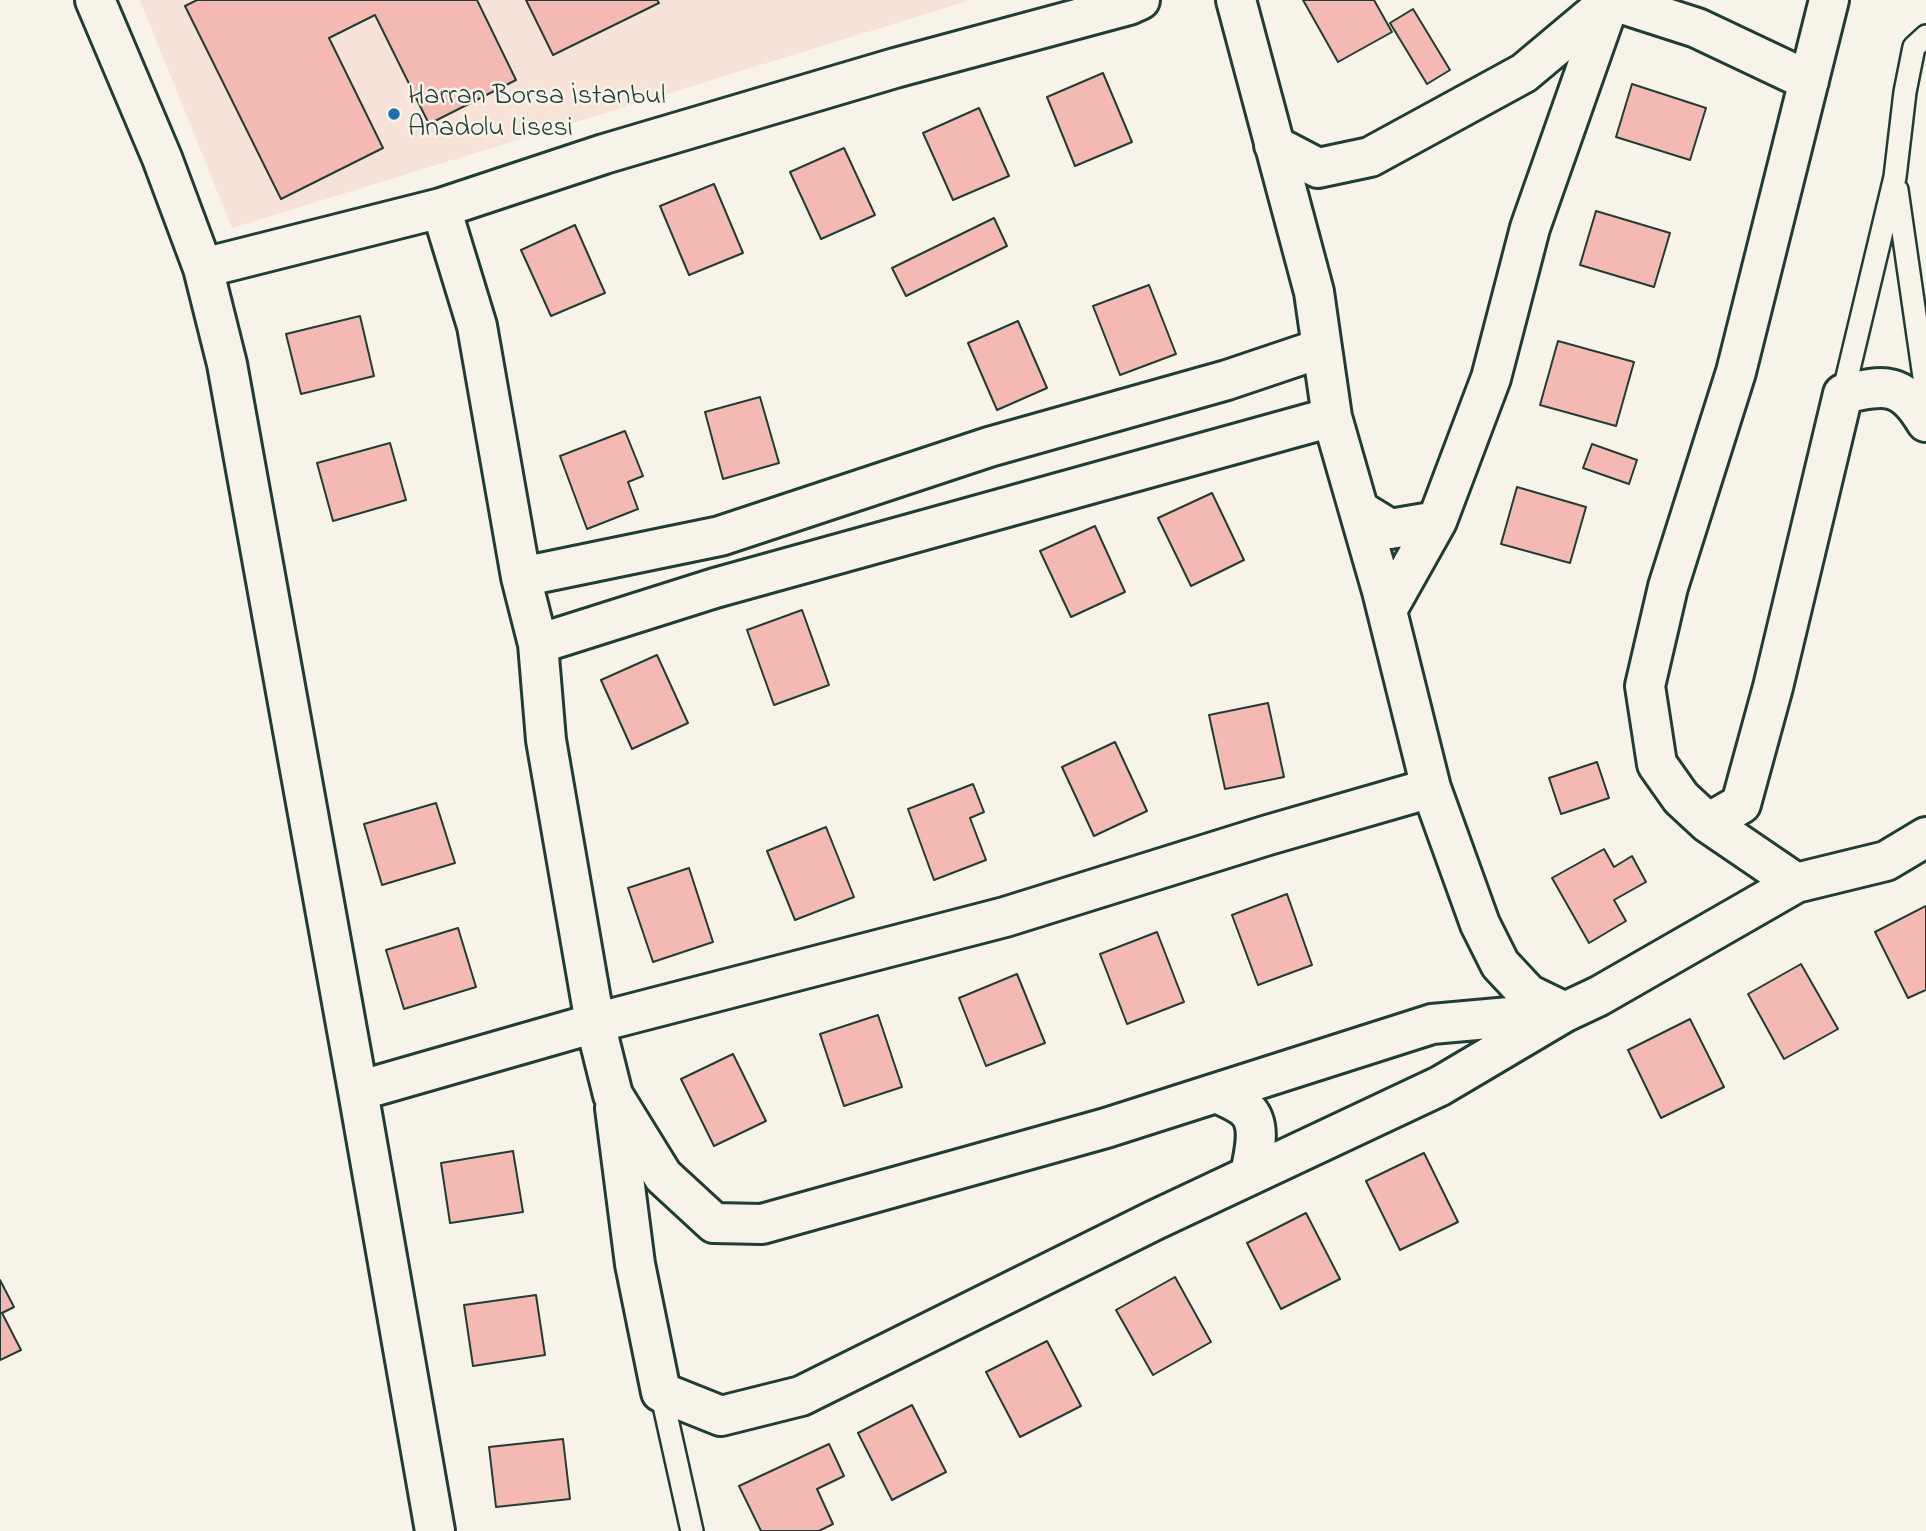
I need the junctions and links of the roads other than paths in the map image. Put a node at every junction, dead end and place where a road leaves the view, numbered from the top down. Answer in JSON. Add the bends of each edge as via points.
{"nodes":[{"id":1,"x":95,"y":0,"type":"edge"},
{"id":2,"x":1140,"y":0,"type":"edge"},
{"id":3,"x":1236,"y":0,"type":"edge"},
{"id":4,"x":1611,"y":0,"type":"edge"},
{"id":5,"x":1829,"y":0,"type":"edge"},
{"id":6,"x":1926,"y":36,"type":"edge"},
{"id":7,"x":1809,"y":81,"type":"junction"},
{"id":8,"x":1274,"y":145,"type":"junction"},
{"id":9,"x":1895,"y":177,"type":"junction"},
{"id":10,"x":440,"y":208,"type":"junction"},
{"id":11,"x":203,"y":268,"type":"junction"},
{"id":12,"x":1322,"y":348,"type":"junction"},
{"id":13,"x":1926,"y":391,"type":"edge"},
{"id":14,"x":1843,"y":394,"type":"junction"},
{"id":15,"x":1332,"y":417,"type":"junction"},
{"id":16,"x":1926,"y":422,"type":"edge"},
{"id":17,"x":1359,"y":510,"type":"junction"},
{"id":18,"x":1437,"y":521,"type":"junction"},
{"id":19,"x":521,"y":577,"type":"junction"},
{"id":20,"x":1387,"y":610,"type":"junction"},
{"id":21,"x":538,"y":644,"type":"junction"},
{"id":22,"x":1431,"y":788,"type":"junction"},
{"id":23,"x":1708,"y":822,"type":"junction"},
{"id":24,"x":1926,"y":837,"type":"edge"},
{"id":25,"x":1796,"y":883,"type":"junction"},
{"id":26,"x":1565,"y":1012,"type":"junction"},
{"id":27,"x":596,"y":1023,"type":"junction"},
{"id":28,"x":358,"y":1091,"type":"junction"},
{"id":29,"x":1217,"y":1093,"type":"junction"},
{"id":30,"x":613,"y":1095,"type":"junction"},
{"id":31,"x":1250,"y":1175,"type":"junction"},
{"id":32,"x":661,"y":1392,"type":"junction"},
{"id":33,"x":435,"y":1531,"type":"edge"},
{"id":34,"x":692,"y":1531,"type":"edge"}],
"edges":[{"from":1,"to":11,"type":"street"},
{"from":2,"to":10,"type":"street","via":[[630,146]]},
{"from":3,"to":8,"type":"street"},
{"from":4,"to":7,"type":"street","via":[[1697,28]]},
{"from":4,"to":8,"type":"street","via":[[1524,73],[1370,157],[1318,168]]},
{"from":4,"to":18,"type":"street","via":[[1530,228],[1491,378]]},
{"from":5,"to":7,"type":"street"},
{"from":6,"to":9,"type":"lane","via":[[1914,47]]},
{"from":7,"to":23,"type":"street","via":[[1736,372],[1668,587],[1645,686],[1657,764],[1681,798]]},
{"from":8,"to":12,"type":"street","via":[[1314,292]]},
{"from":9,"to":13,"type":"lane"},
{"from":9,"to":14,"type":"lane"},
{"from":10,"to":11,"type":"street"},
{"from":10,"to":19,"type":"street","via":[[477,326]]},
{"from":11,"to":28,"type":"street","via":[[227,364]]},
{"from":12,"to":15,"type":"street"},
{"from":12,"to":19,"type":"street","via":[[1227,380],[989,447],[720,536]]},
{"from":14,"to":16,"type":"street","via":[[1875,387],[1903,392]]},
{"from":14,"to":23,"type":"street","via":[[1741,804]]},
{"from":15,"to":17,"type":"street"},
{"from":15,"to":21,"type":"street","via":[[715,588]]},
{"from":17,"to":18,"type":"street","via":[[1390,529]]},
{"from":17,"to":20,"type":"street"},
{"from":18,"to":20,"type":"street"},
{"from":19,"to":21,"type":"street"},
{"from":20,"to":22,"type":"street"},
{"from":21,"to":27,"type":"street","via":[[546,740]]},
{"from":22,"to":26,"type":"street","via":[[1480,924],[1500,964],[1528,994]]},
{"from":22,"to":27,"type":"street","via":[[1005,917]]},
{"from":23,"to":25,"type":"street"},
{"from":24,"to":25,"type":"street","via":[[1886,861]]},
{"from":25,"to":26,"type":"street"},
{"from":26,"to":29,"type":"street","via":[[1432,1024]]},
{"from":26,"to":31,"type":"street","via":[[1440,1086]]},
{"from":27,"to":28,"type":"street"},
{"from":27,"to":30,"type":"street"},
{"from":28,"to":33,"type":"street"},
{"from":29,"to":30,"type":"street","via":[[762,1224],[714,1223],[663,1176]]},
{"from":29,"to":31,"type":"street","via":[[1247,1110],[1253,1119],[1256,1135]]},
{"from":30,"to":32,"type":"street","via":[[635,1264]]},
{"from":31,"to":32,"type":"street","via":[[801,1396],[721,1416]]},
{"from":32,"to":34,"type":"lane"}]}
